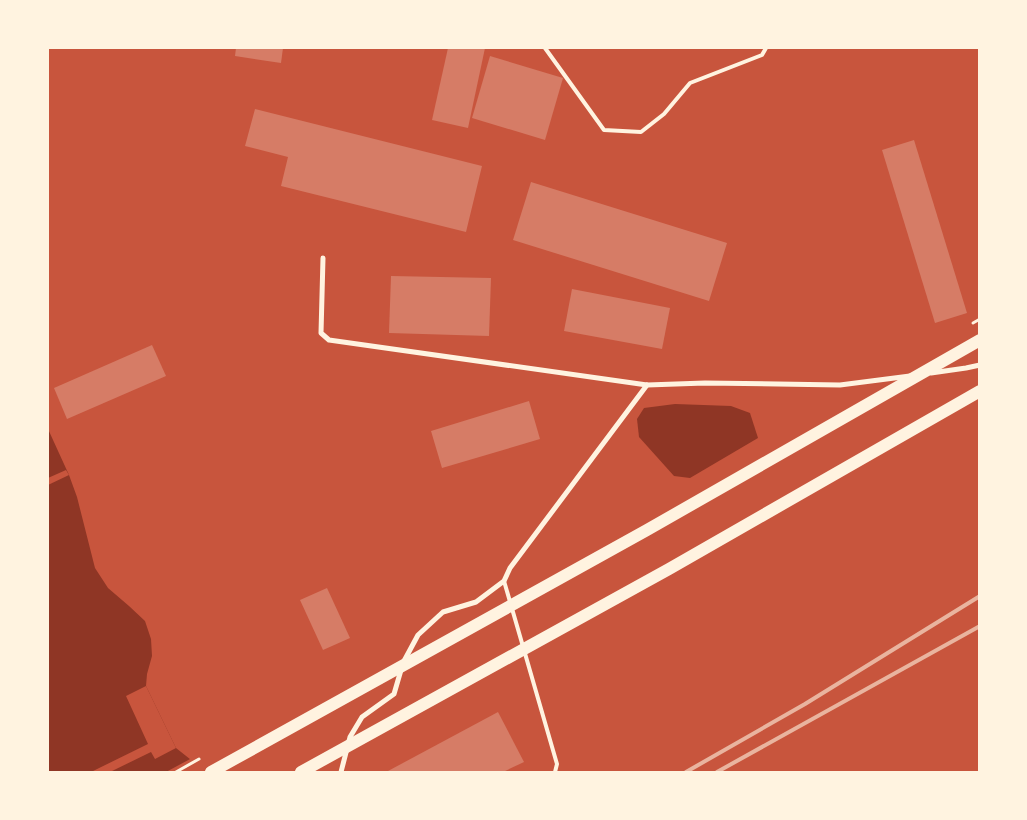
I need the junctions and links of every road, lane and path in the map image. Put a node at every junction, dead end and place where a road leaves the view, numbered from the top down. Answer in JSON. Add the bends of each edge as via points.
{"nodes":[{"id":1,"x":546,"y":48,"type":"edge"},
{"id":2,"x":766,"y":48,"type":"edge"},
{"id":3,"x":323,"y":258,"type":"dead end"},
{"id":4,"x":980,"y":340,"type":"edge"},
{"id":5,"x":980,"y":365,"type":"edge"},
{"id":6,"x":647,"y":385,"type":"junction"},
{"id":7,"x":980,"y":391,"type":"edge"},
{"id":8,"x":504,"y":581,"type":"junction"},
{"id":9,"x":210,"y":772,"type":"edge"},
{"id":10,"x":301,"y":772,"type":"edge"},
{"id":11,"x":341,"y":772,"type":"edge"},
{"id":12,"x":555,"y":772,"type":"edge"}],
"edges":[{"from":1,"to":2,"type":"lane","via":[[604,130],[641,132],[664,114],[690,83],[762,55]]},
{"from":3,"to":6,"type":"street","via":[[321,333],[329,340]]},
{"from":4,"to":9,"type":"main road","via":[[648,530]]},
{"from":5,"to":6,"type":"street","via":[[840,385]]},
{"from":6,"to":8,"type":"street","via":[[510,568]]},
{"from":7,"to":10,"type":"main road","via":[[669,569]]},
{"from":8,"to":11,"type":"street","via":[[476,602],[443,612],[418,635],[405,658],[394,694],[362,718],[350,737]]},
{"from":8,"to":12,"type":"lane","via":[[557,764]]}]}
